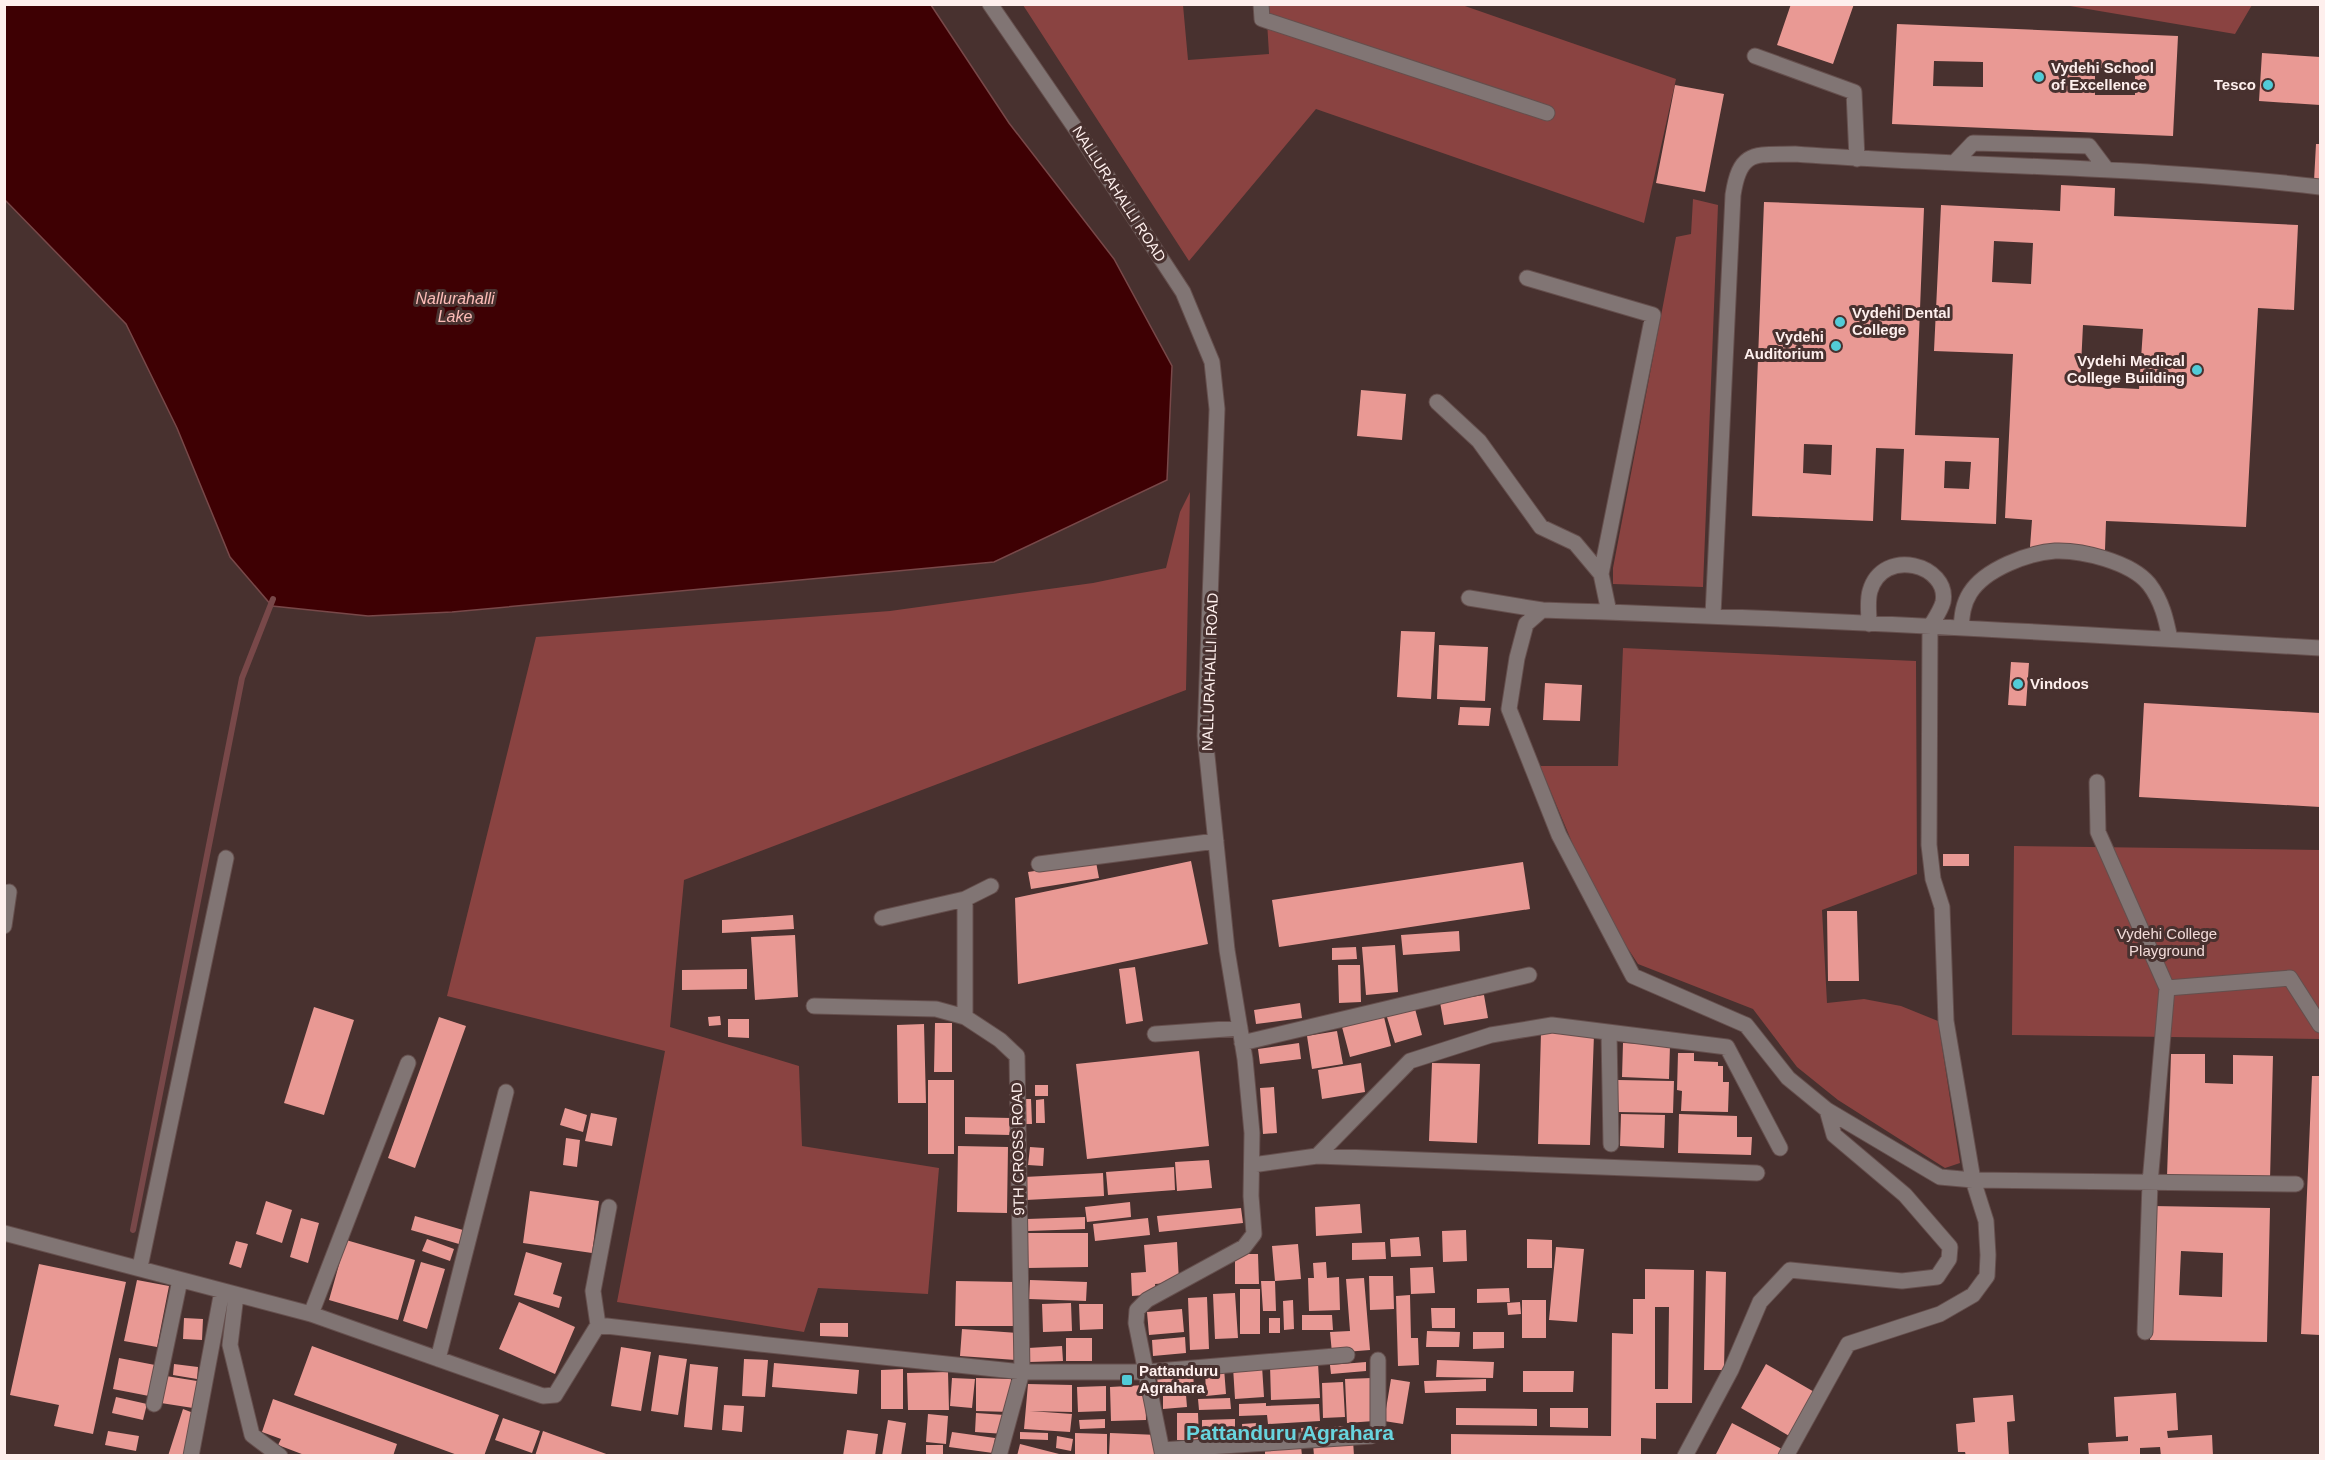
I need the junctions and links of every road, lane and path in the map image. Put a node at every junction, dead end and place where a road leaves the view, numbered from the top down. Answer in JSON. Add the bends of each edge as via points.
{"nodes":[{"id":1,"x":990,"y":4,"type":"edge"},
{"id":2,"x":1261,"y":4,"type":"edge"},
{"id":3,"x":1755,"y":56,"type":"dead end"},
{"id":4,"x":1546,"y":113,"type":"dead end"},
{"id":5,"x":1857,"y":159,"type":"junction"},
{"id":6,"x":1954,"y":163,"type":"junction"},
{"id":7,"x":2107,"y":170,"type":"junction"},
{"id":8,"x":2320,"y":187,"type":"edge"},
{"id":9,"x":1527,"y":278,"type":"dead end"},
{"id":10,"x":1437,"y":402,"type":"dead end"},
{"id":11,"x":1601,"y":574,"type":"junction"},
{"id":12,"x":1469,"y":598,"type":"dead end"},
{"id":13,"x":1542,"y":610,"type":"junction"},
{"id":14,"x":1609,"y":612,"type":"junction"},
{"id":15,"x":1713,"y":615,"type":"junction"},
{"id":16,"x":1869,"y":624,"type":"junction"},
{"id":17,"x":1930,"y":627,"type":"junction"},
{"id":18,"x":1961,"y":628,"type":"junction"},
{"id":19,"x":2170,"y":639,"type":"junction"},
{"id":20,"x":2320,"y":648,"type":"edge"},
{"id":21,"x":2097,"y":782,"type":"dead end"},
{"id":22,"x":1216,"y":841,"type":"junction"},
{"id":23,"x":226,"y":858,"type":"dead end"},
{"id":24,"x":1040,"y":864,"type":"dead end"},
{"id":25,"x":991,"y":886,"type":"dead end"},
{"id":26,"x":9,"y":892,"type":"dead end"},
{"id":27,"x":965,"y":899,"type":"junction"},
{"id":28,"x":882,"y":918,"type":"dead end"},
{"id":29,"x":4,"y":926,"type":"edge"},
{"id":30,"x":1529,"y":975,"type":"dead end"},
{"id":31,"x":2167,"y":988,"type":"junction"},
{"id":32,"x":814,"y":1006,"type":"dead end"},
{"id":33,"x":965,"y":1017,"type":"junction"},
{"id":34,"x":2320,"y":1025,"type":"edge"},
{"id":35,"x":1610,"y":1033,"type":"junction"},
{"id":36,"x":1155,"y":1034,"type":"dead end"},
{"id":37,"x":1241,"y":1035,"type":"junction"},
{"id":38,"x":408,"y":1063,"type":"dead end"},
{"id":39,"x":506,"y":1092,"type":"dead end"},
{"id":40,"x":1827,"y":1110,"type":"junction"},
{"id":41,"x":1611,"y":1144,"type":"dead end"},
{"id":42,"x":1780,"y":1148,"type":"dead end"},
{"id":43,"x":1317,"y":1156,"type":"junction"},
{"id":44,"x":1252,"y":1165,"type":"junction"},
{"id":45,"x":1757,"y":1173,"type":"dead end"},
{"id":46,"x":1973,"y":1180,"type":"junction"},
{"id":47,"x":2150,"y":1183,"type":"junction"},
{"id":48,"x":2296,"y":1184,"type":"dead end"},
{"id":49,"x":609,"y":1207,"type":"dead end"},
{"id":50,"x":4,"y":1233,"type":"edge"},
{"id":51,"x":141,"y":1267,"type":"junction"},
{"id":52,"x":180,"y":1280,"type":"junction"},
{"id":53,"x":229,"y":1293,"type":"junction"},
{"id":54,"x":311,"y":1314,"type":"junction"},
{"id":55,"x":598,"y":1324,"type":"junction"},
{"id":56,"x":2145,"y":1332,"type":"dead end"},
{"id":57,"x":1347,"y":1354,"type":"dead end"},
{"id":58,"x":438,"y":1359,"type":"junction"},
{"id":59,"x":1378,"y":1360,"type":"dead end"},
{"id":60,"x":1022,"y":1371,"type":"junction"},
{"id":61,"x":1146,"y":1372,"type":"junction"},
{"id":62,"x":154,"y":1404,"type":"dead end"},
{"id":63,"x":1163,"y":1453,"type":"edge"},
{"id":64,"x":191,"y":1455,"type":"edge"},
{"id":65,"x":280,"y":1455,"type":"edge"},
{"id":66,"x":999,"y":1455,"type":"edge"},
{"id":67,"x":1684,"y":1455,"type":"edge"},
{"id":68,"x":1786,"y":1455,"type":"edge"}],
"edges":[{"from":1,"to":22,"type":"street","name":"NALLURAHALLI ROAD","via":[[1183,292],[1212,362],[1217,409],[1205,736]]},
{"from":2,"to":4,"type":"street","via":[[1262,19]]},
{"from":3,"to":5,"type":"street","via":[[1854,92]]},
{"from":5,"to":6,"type":"street"},
{"from":5,"to":15,"type":"street","via":[[1756,155],[1743,163],[1736,177]]},
{"from":6,"to":7,"type":"street"},
{"from":6,"to":7,"type":"street","via":[[1973,142],[2089,146]]},
{"from":7,"to":8,"type":"street"},
{"from":9,"to":11,"type":"street","via":[[1653,315]]},
{"from":10,"to":11,"type":"street","via":[[1479,441],[1541,527],[1575,543]]},
{"from":11,"to":14,"type":"street"},
{"from":12,"to":13,"type":"street"},
{"from":13,"to":14,"type":"street"},
{"from":13,"to":40,"type":"street","via":[[1526,624],[1509,708],[1559,835],[1633,976],[1746,1025],[1788,1078]]},
{"from":14,"to":15,"type":"street"},
{"from":15,"to":16,"type":"street"},
{"from":16,"to":17,"type":"street"},
{"from":16,"to":17,"type":"street","via":[[1870,591],[1875,580],[1892,566],[1913,564],[1930,573],[1943,596]]},
{"from":17,"to":18,"type":"street"},
{"from":17,"to":46,"type":"street","via":[[1929,845],[1933,879],[1942,907],[1946,1021]]},
{"from":18,"to":19,"type":"street"},
{"from":18,"to":19,"type":"street","via":[[1962,609],[1971,591],[1988,576],[2015,560],[2056,551],[2099,557],[2126,566],[2141,577],[2164,608]]},
{"from":19,"to":20,"type":"street"},
{"from":21,"to":31,"type":"street","via":[[2098,832]]},
{"from":22,"to":24,"type":"street"},
{"from":22,"to":37,"type":"street","name":"NALLURAHALLI ROAD","via":[[1227,950]]},
{"from":23,"to":51,"type":"street"},
{"from":25,"to":27,"type":"street"},
{"from":26,"to":29,"type":"street"},
{"from":27,"to":28,"type":"street"},
{"from":27,"to":33,"type":"street"},
{"from":30,"to":37,"type":"street"},
{"from":31,"to":34,"type":"street","via":[[2290,978]]},
{"from":31,"to":47,"type":"street"},
{"from":32,"to":33,"type":"street","name":"9TH CROSS ROAD","via":[[936,1009]]},
{"from":33,"to":60,"type":"street","name":"9TH CROSS ROAD","via":[[1017,1056]]},
{"from":35,"to":41,"type":"street"},
{"from":35,"to":42,"type":"street","via":[[1727,1047]]},
{"from":35,"to":43,"type":"street","via":[[1552,1025],[1491,1035],[1410,1061]]},
{"from":36,"to":37,"type":"street"},
{"from":37,"to":44,"type":"street","name":"NALLURAHALLI ROAD"},
{"from":38,"to":54,"type":"street"},
{"from":39,"to":58,"type":"street"},
{"from":40,"to":46,"type":"street","via":[[1940,1178]]},
{"from":40,"to":67,"type":"street","via":[[1834,1135],[1905,1195],[1950,1247],[1949,1259],[1937,1277],[1902,1281],[1790,1270],[1760,1302],[1731,1370]]},
{"from":43,"to":44,"type":"street"},
{"from":43,"to":45,"type":"street"},
{"from":44,"to":61,"type":"street","name":"NALLURAHALLI ROAD","via":[[1254,1233],[1244,1247],[1147,1300],[1137,1310]]},
{"from":46,"to":47,"type":"street"},
{"from":46,"to":68,"type":"street","via":[[1986,1221],[1987,1276],[1973,1295],[1940,1314],[1848,1344]]},
{"from":47,"to":48,"type":"street"},
{"from":47,"to":56,"type":"street"},
{"from":49,"to":55,"type":"street","via":[[593,1291]]},
{"from":50,"to":51,"type":"street"},
{"from":51,"to":52,"type":"street"},
{"from":52,"to":53,"type":"street"},
{"from":52,"to":62,"type":"street"},
{"from":53,"to":54,"type":"street"},
{"from":53,"to":64,"type":"street"},
{"from":53,"to":65,"type":"street","via":[[230,1345],[252,1435]]},
{"from":54,"to":58,"type":"street"},
{"from":55,"to":58,"type":"street","via":[[555,1395],[543,1396]]},
{"from":55,"to":60,"type":"street"},
{"from":57,"to":61,"type":"street"},
{"from":59,"to":63,"type":"street","via":[[1378,1433]]},
{"from":60,"to":61,"type":"street"},
{"from":60,"to":66,"type":"street","name":"9TH CROSS ROAD"},
{"from":61,"to":63,"type":"street"}]}
